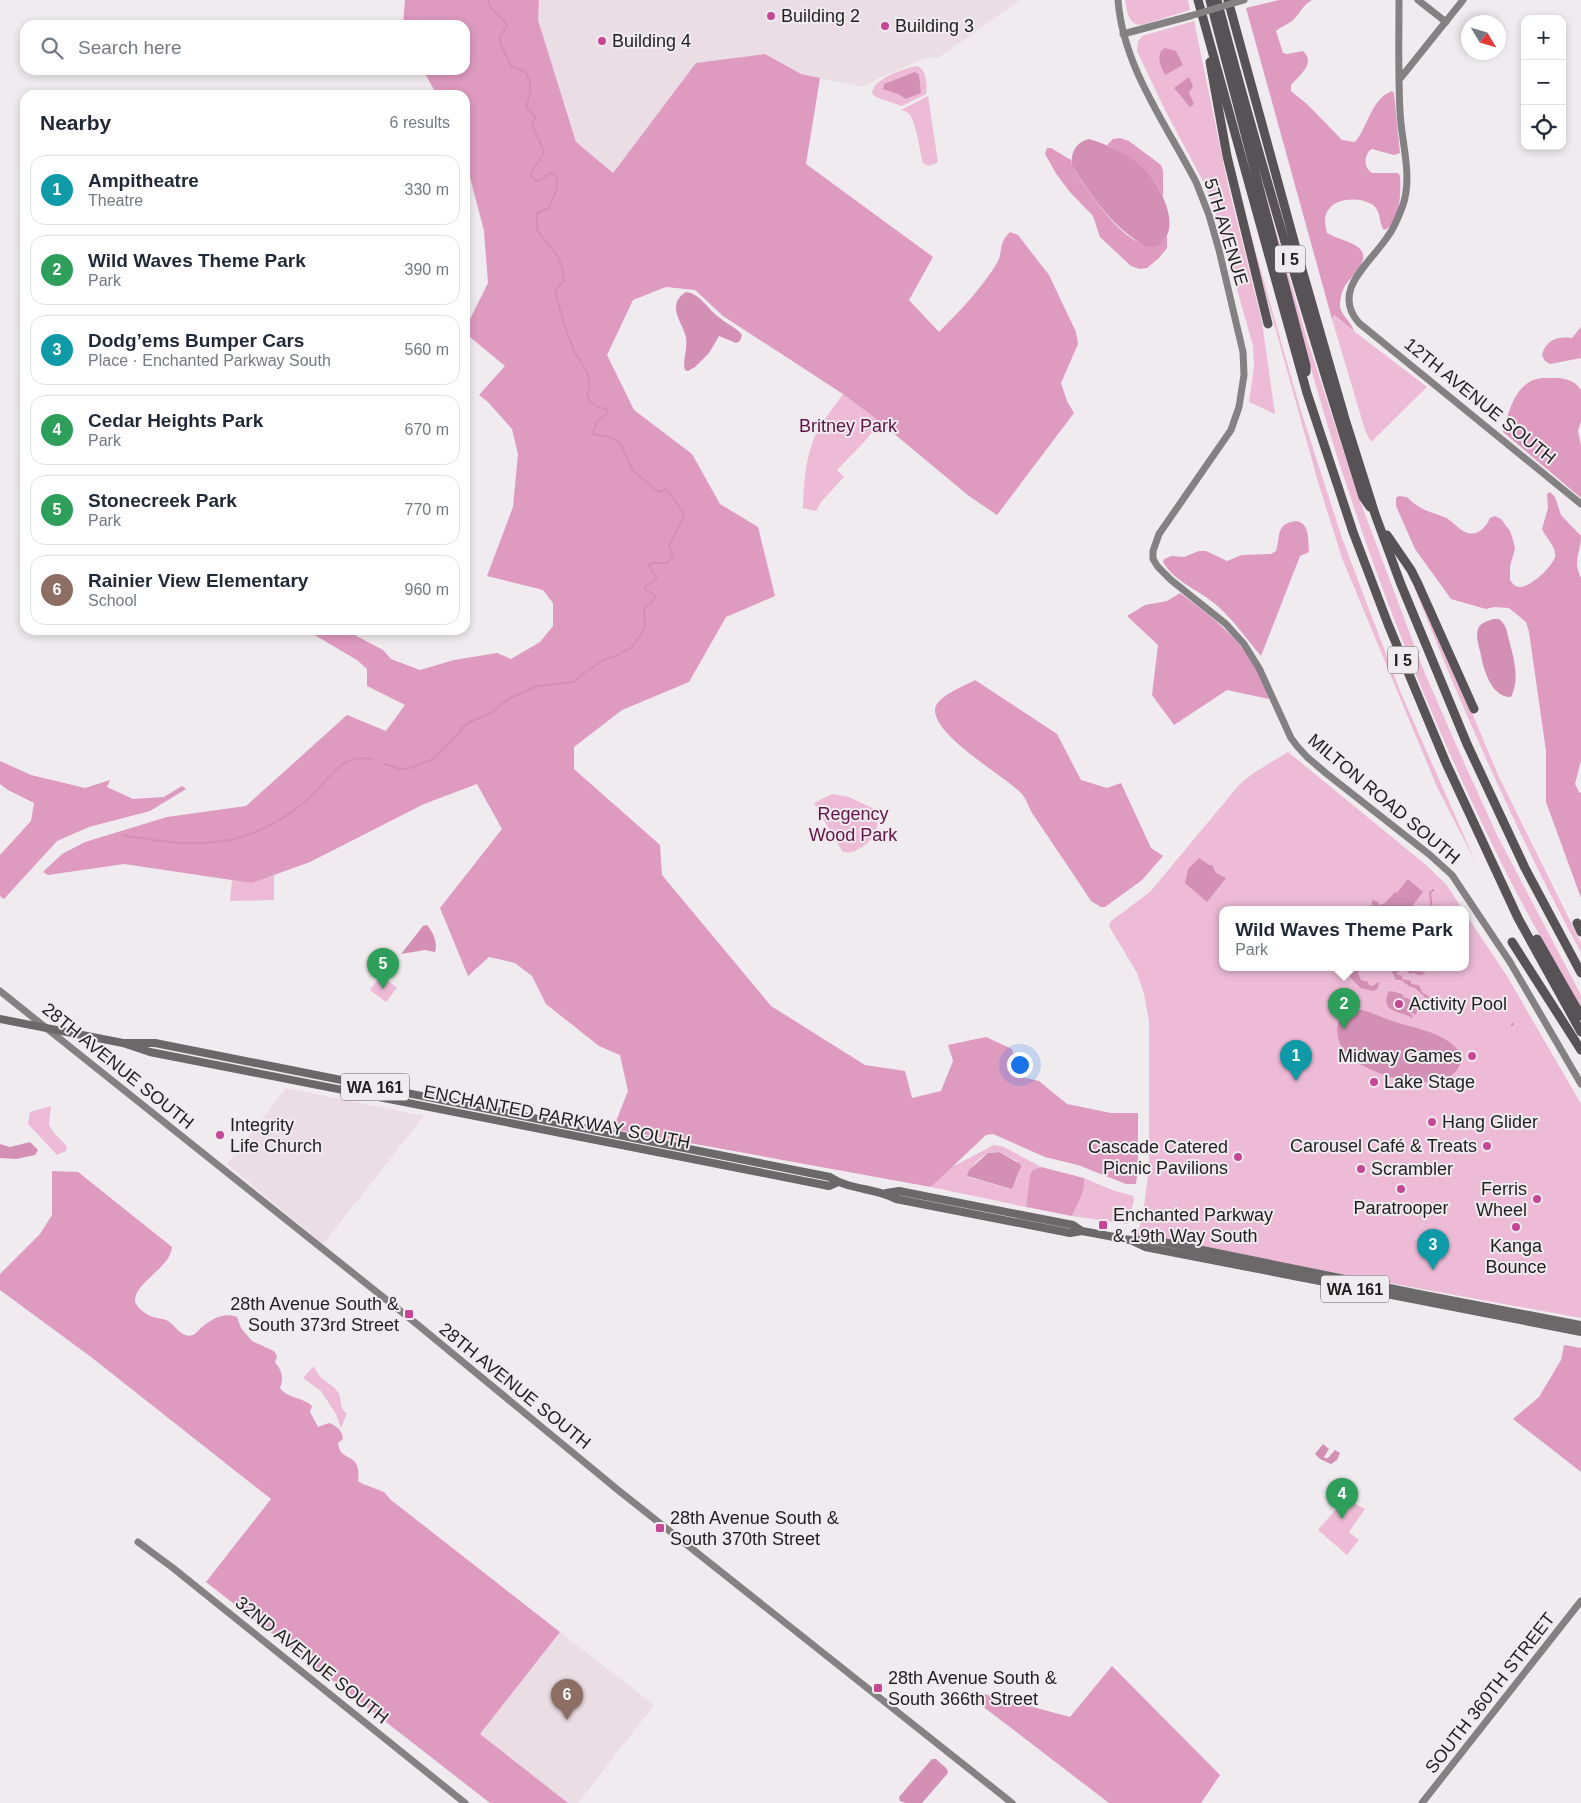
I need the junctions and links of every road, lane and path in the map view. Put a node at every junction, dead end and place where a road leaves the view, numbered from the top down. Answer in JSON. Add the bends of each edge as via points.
{"nodes":[{"id":1,"x":1118,"y":0,"type":"edge"},
{"id":2,"x":1210,"y":0,"type":"edge"},
{"id":3,"x":1216,"y":0,"type":"edge"},
{"id":4,"x":1228,"y":0,"type":"edge"},
{"id":5,"x":1244,"y":0,"type":"edge"},
{"id":6,"x":1400,"y":0,"type":"edge"},
{"id":7,"x":1418,"y":0,"type":"edge"},
{"id":8,"x":1464,"y":0,"type":"edge"},
{"id":9,"x":1199,"y":3,"type":"edge"},
{"id":10,"x":1446,"y":22,"type":"junction"},
{"id":11,"x":1123,"y":34,"type":"junction"},
{"id":12,"x":1399,"y":80,"type":"junction"},
{"id":13,"x":1268,"y":324,"type":"dead end"},
{"id":14,"x":1307,"y":393,"type":"junction"},
{"id":15,"x":1216,"y":452,"type":"joint"},
{"id":16,"x":1581,"y":504,"type":"edge"},
{"id":17,"x":1377,"y":518,"type":"junction"},
{"id":18,"x":1474,"y":709,"type":"dead end"},
{"id":19,"x":1521,"y":923,"type":"junction"},
{"id":20,"x":1576,"y":923,"type":"dead end"},
{"id":21,"x":1581,"y":932,"type":"edge"},
{"id":22,"x":1512,"y":942,"type":"dead end"},
{"id":23,"x":1581,"y":973,"type":"edge"},
{"id":24,"x":0,"y":992,"type":"edge"},
{"id":25,"x":1581,"y":1016,"type":"edge"},
{"id":26,"x":0,"y":1019,"type":"edge"},
{"id":27,"x":47,"y":1029,"type":"junction"},
{"id":28,"x":1581,"y":1032,"type":"edge"},
{"id":29,"x":123,"y":1043,"type":"junction"},
{"id":30,"x":1581,"y":1050,"type":"edge"},
{"id":31,"x":1581,"y":1084,"type":"edge"},
{"id":32,"x":546,"y":1121,"type":"junction"},
{"id":33,"x":545,"y":1130,"type":"junction"},
{"id":34,"x":838,"y":1182,"type":"junction"},
{"id":35,"x":1130,"y":1240,"type":"junction"},
{"id":36,"x":1423,"y":1302,"type":"junction"},
{"id":37,"x":1459,"y":1302,"type":"junction"},
{"id":38,"x":1581,"y":1325,"type":"edge"},
{"id":39,"x":1581,"y":1332,"type":"edge"},
{"id":40,"x":138,"y":1542,"type":"dead end"},
{"id":41,"x":1581,"y":1601,"type":"edge"},
{"id":42,"x":465,"y":1803,"type":"edge"},
{"id":43,"x":1012,"y":1803,"type":"edge"},
{"id":44,"x":1422,"y":1803,"type":"edge"}],
"edges":[{"from":1,"to":11,"type":"street","name":"5TH AVENUE"},
{"from":2,"to":14,"type":"highway","number":"I 5","via":[[1306,366]]},
{"from":3,"to":17,"type":"highway","number":"I 5","via":[[1320,361],[1363,496]]},
{"from":4,"to":17,"type":"highway","number":"I 5","via":[[1345,419]]},
{"from":5,"to":11,"type":"street","bridge":true},
{"from":6,"to":12,"type":"street"},
{"from":7,"to":10,"type":"street"},
{"from":8,"to":10,"type":"street"},
{"from":9,"to":13,"type":"highway","via":[[1228,156]]},
{"from":9,"to":14,"type":"highway","number":"I 5"},
{"from":10,"to":12,"type":"street"},
{"from":11,"to":15,"type":"street","name":"5TH AVENUE","via":[[1138,73],[1202,194],[1243,352],[1244,375],[1239,407],[1231,430]]},
{"from":12,"to":16,"type":"street","name":"12TH AVENUE SOUTH","via":[[1405,195],[1397,221],[1388,236],[1350,286],[1348,304],[1352,314]]},
{"from":14,"to":19,"type":"highway","number":"I 5","via":[[1353,532],[1388,624],[1446,763]]},
{"from":15,"to":31,"type":"street","name":"MILTON ROAD SOUTH","via":[[1158,534],[1153,559],[1171,580],[1226,624],[1244,644],[1263,674],[1291,738],[1307,757],[1452,875],[1510,962]]},
{"from":17,"to":18,"type":"highway","via":[[1411,570]]},
{"from":17,"to":23,"type":"highway","number":"I 5","via":[[1467,744],[1525,868]]},
{"from":19,"to":25,"type":"highway","number":"I 5","via":[[1533,932]]},
{"from":19,"to":28,"type":"highway","number":"I 5"},
{"from":20,"to":21,"type":"highway"},
{"from":22,"to":30,"type":"highway"},
{"from":24,"to":27,"type":"street","name":"28TH AVENUE SOUTH"},
{"from":26,"to":27,"type":"main road","name":"ENCHANTED PARKWAY SOUTH","number":"WA 161"},
{"from":27,"to":29,"type":"main road","name":"ENCHANTED PARKWAY SOUTH","number":"WA 161"},
{"from":27,"to":43,"type":"street","name":"28TH AVENUE SOUTH"},
{"from":29,"to":32,"type":"main road","name":"ENCHANTED PARKWAY SOUTH","number":"WA 161","via":[[155,1043]]},
{"from":29,"to":33,"type":"main road","name":"ENCHANTED PARKWAY SOUTH","number":"WA 161","via":[[150,1052]]},
{"from":32,"to":33,"type":"main road"},
{"from":32,"to":34,"type":"main road","name":"ENCHANTED PARKWAY SOUTH","number":"WA 161","via":[[830,1177]]},
{"from":33,"to":34,"type":"main road","name":"ENCHANTED PARKWAY SOUTH","number":"WA 161","via":[[829,1186]]},
{"from":34,"to":35,"type":"main road","name":"ENCHANTED PARKWAY SOUTH","number":"WA 161","via":[[886,1193],[896,1199],[1070,1233],[1082,1231]]},
{"from":35,"to":36,"type":"main road","name":"ENCHANTED PARKWAY SOUTH","number":"WA 161","via":[[1145,1247]]},
{"from":35,"to":37,"type":"main road","name":"ENCHANTED PARKWAY SOUTH","number":"WA 161","via":[[1148,1238]]},
{"from":36,"to":37,"type":"main road","via":[[1431,1299]]},
{"from":36,"to":39,"type":"main road","name":"ENCHANTED PARKWAY SOUTH","number":"WA 161"},
{"from":37,"to":38,"type":"main road","name":"ENCHANTED PARKWAY SOUTH","number":"WA 161"},
{"from":40,"to":42,"type":"street","name":"32ND AVENUE SOUTH"},
{"from":41,"to":44,"type":"street","name":"SOUTH 360TH STREET"}]}
